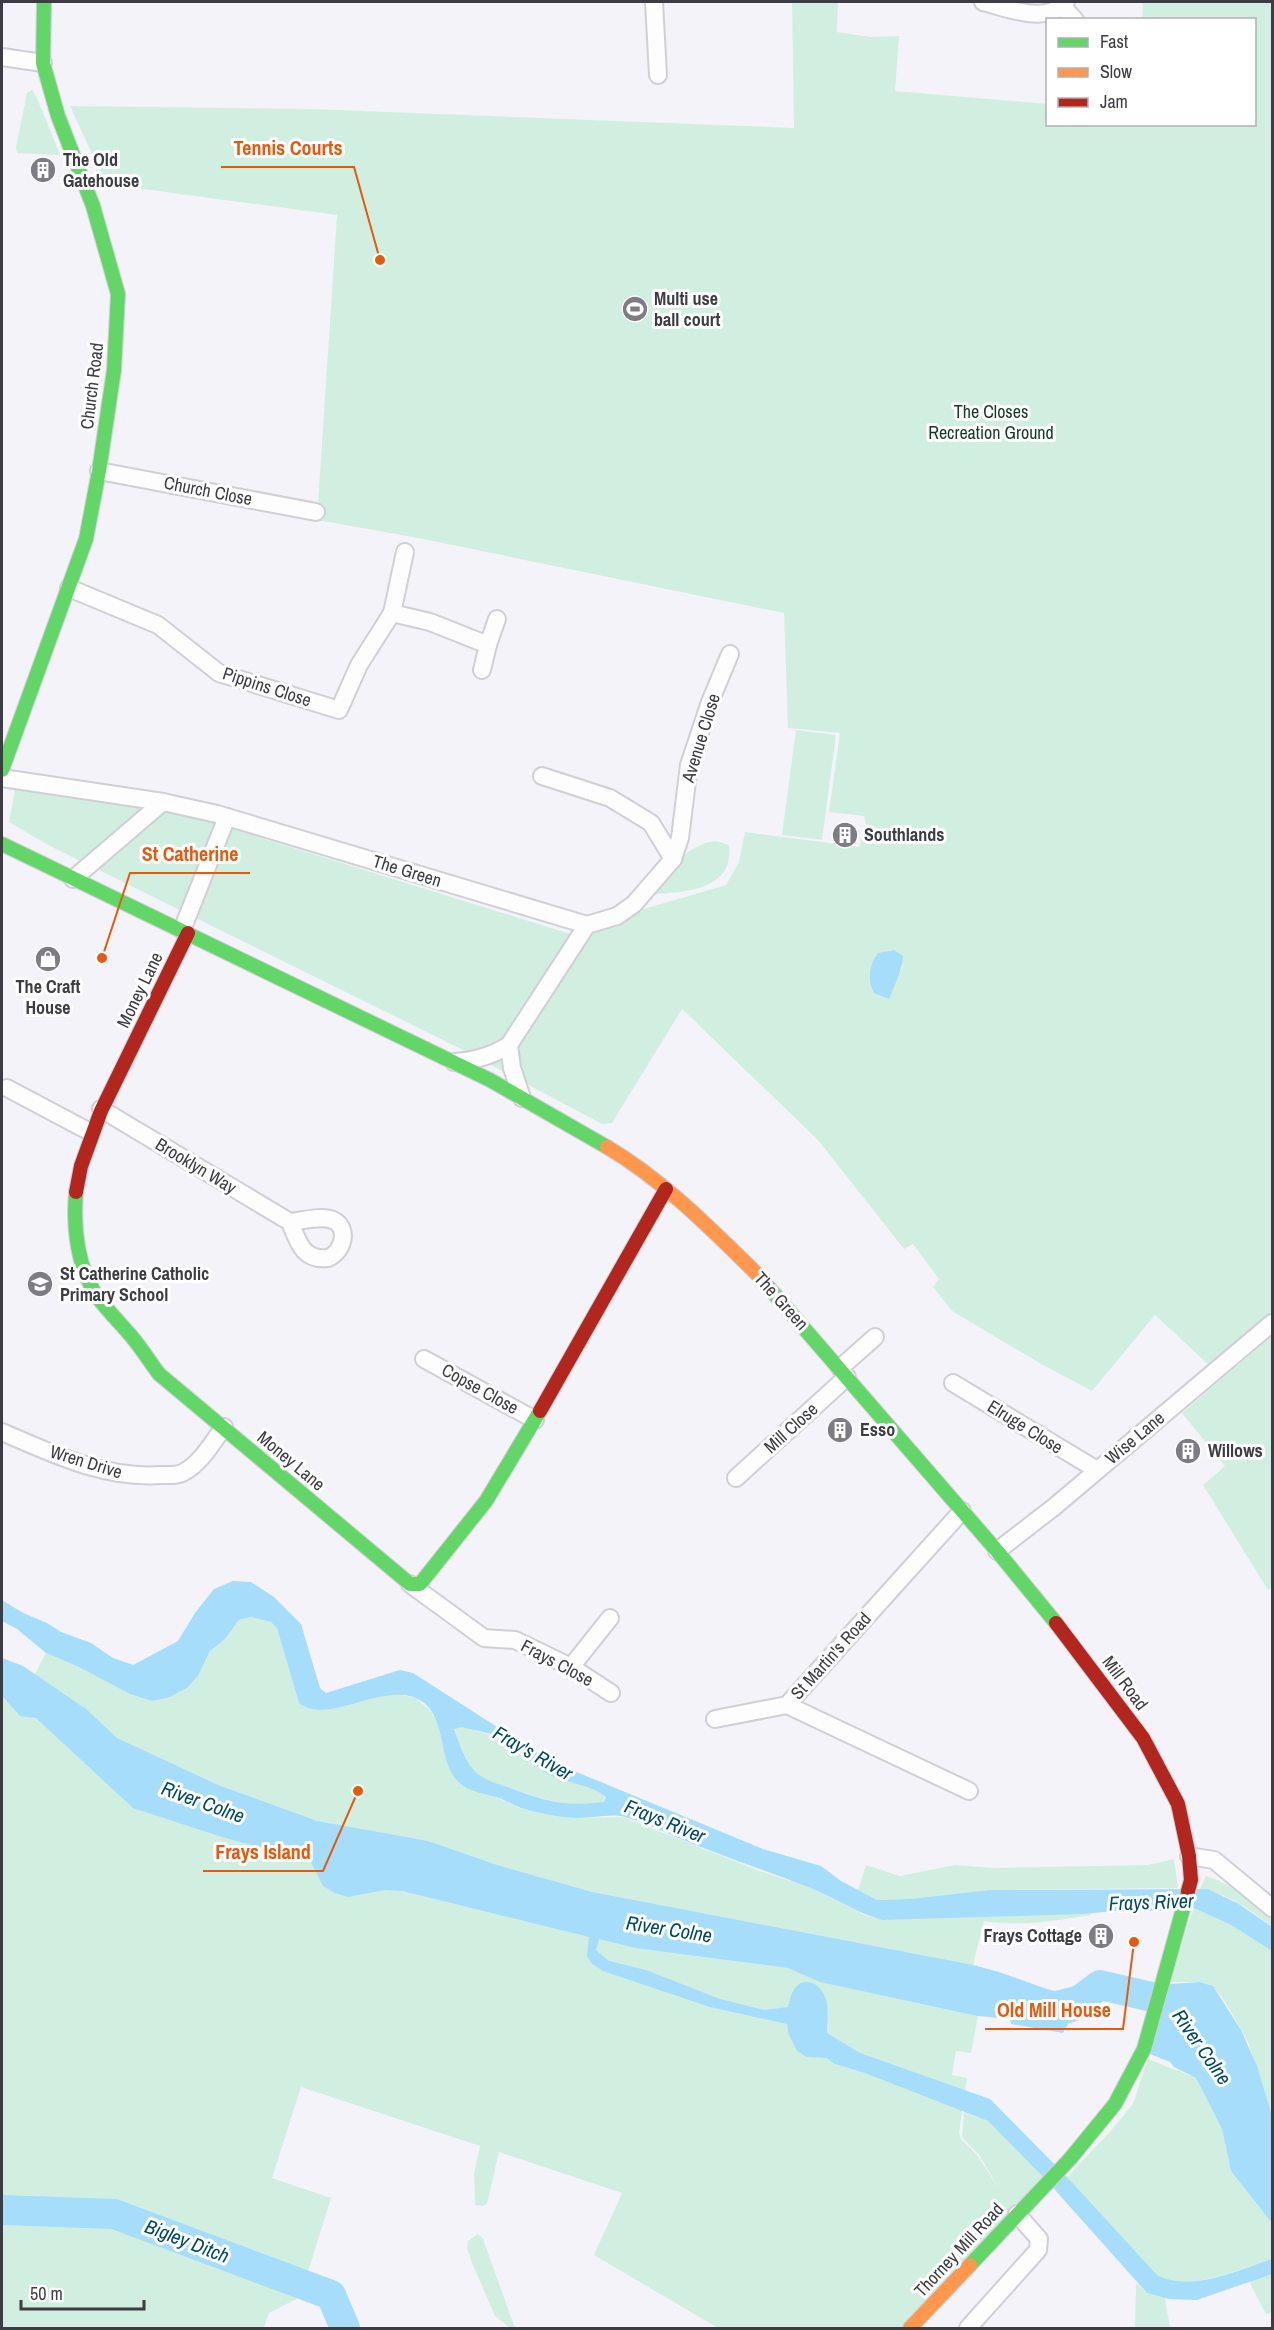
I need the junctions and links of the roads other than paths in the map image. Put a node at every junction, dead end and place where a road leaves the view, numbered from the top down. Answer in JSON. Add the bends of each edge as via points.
{"nodes":[{"id":1,"x":44,"y":2,"type":"edge"},
{"id":2,"x":654,"y":2,"type":"edge"},
{"id":3,"x":983,"y":2,"type":"edge"},
{"id":4,"x":1064,"y":4,"type":"edge"},
{"id":5,"x":1074,"y":18,"type":"edge"},
{"id":6,"x":2,"y":57,"type":"edge"},
{"id":7,"x":43,"y":63,"type":"junction"},
{"id":8,"x":658,"y":75,"type":"dead end"},
{"id":9,"x":99,"y":471,"type":"junction"},
{"id":10,"x":316,"y":512,"type":"dead end"},
{"id":11,"x":405,"y":552,"type":"dead end"},
{"id":12,"x":69,"y":588,"type":"junction"},
{"id":13,"x":392,"y":613,"type":"junction"},
{"id":14,"x":497,"y":619,"type":"dead end"},
{"id":15,"x":488,"y":645,"type":"junction"},
{"id":16,"x":730,"y":654,"type":"dead end"},
{"id":17,"x":482,"y":670,"type":"dead end"},
{"id":18,"x":2,"y":770,"type":"edge"},
{"id":19,"x":542,"y":776,"type":"dead end"},
{"id":20,"x":2,"y":778,"type":"edge"},
{"id":21,"x":163,"y":802,"type":"junction"},
{"id":22,"x":227,"y":817,"type":"junction"},
{"id":23,"x":2,"y":844,"type":"edge"},
{"id":24,"x":673,"y":859,"type":"junction"},
{"id":25,"x":73,"y":879,"type":"junction"},
{"id":26,"x":587,"y":925,"type":"junction"},
{"id":27,"x":185,"y":932,"type":"junction"},
{"id":28,"x":509,"y":1045,"type":"junction"},
{"id":29,"x":454,"y":1062,"type":"junction"},
{"id":30,"x":7,"y":1088,"type":"dead end"},
{"id":31,"x":522,"y":1098,"type":"junction"},
{"id":32,"x":101,"y":1109,"type":"junction"},
{"id":33,"x":90,"y":1132,"type":"junction"},
{"id":34,"x":666,"y":1189,"type":"junction"},
{"id":35,"x":290,"y":1222,"type":"dead end"},
{"id":36,"x":1272,"y":1323,"type":"edge"},
{"id":37,"x":876,"y":1337,"type":"dead end"},
{"id":38,"x":424,"y":1359,"type":"dead end"},
{"id":39,"x":843,"y":1372,"type":"junction"},
{"id":40,"x":954,"y":1383,"type":"dead end"},
{"id":41,"x":535,"y":1420,"type":"junction"},
{"id":42,"x":224,"y":1427,"type":"junction"},
{"id":43,"x":2,"y":1432,"type":"edge"},
{"id":44,"x":1097,"y":1470,"type":"junction"},
{"id":45,"x":736,"y":1478,"type":"dead end"},
{"id":46,"x":963,"y":1511,"type":"junction"},
{"id":47,"x":997,"y":1551,"type":"junction"},
{"id":48,"x":410,"y":1584,"type":"junction"},
{"id":49,"x":610,"y":1618,"type":"dead end"},
{"id":50,"x":570,"y":1667,"type":"junction"},
{"id":51,"x":611,"y":1693,"type":"dead end"},
{"id":52,"x":787,"y":1705,"type":"junction"},
{"id":53,"x":715,"y":1719,"type":"dead end"},
{"id":54,"x":969,"y":1791,"type":"dead end"},
{"id":55,"x":1189,"y":1856,"type":"junction"},
{"id":56,"x":1272,"y":1908,"type":"edge"},
{"id":57,"x":1017,"y":2214,"type":"junction"},
{"id":58,"x":910,"y":2328,"type":"edge"},
{"id":59,"x":968,"y":2328,"type":"edge"}],
"edges":[{"from":1,"to":7,"type":"street","name":"Church Road"},
{"from":2,"to":8,"type":"street"},
{"from":3,"to":4,"type":"street","via":[[1039,13],[1056,11]]},
{"from":4,"to":5,"type":"street"},
{"from":6,"to":7,"type":"street"},
{"from":7,"to":9,"type":"street","name":"Church Road","via":[[58,116],[93,206],[118,294],[114,370]]},
{"from":9,"to":10,"type":"street","name":"Church Close"},
{"from":9,"to":12,"type":"street","name":"Church Road","via":[[86,539]]},
{"from":11,"to":13,"type":"street","name":"Pippins Close"},
{"from":12,"to":13,"type":"street","name":"Pippins Close","via":[[158,625],[219,673],[339,710],[359,665]]},
{"from":12,"to":18,"type":"street","name":"Church Road"},
{"from":13,"to":15,"type":"street","via":[[430,622]]},
{"from":14,"to":15,"type":"street"},
{"from":15,"to":17,"type":"street"},
{"from":16,"to":24,"type":"street","name":"Avenue Close","via":[[689,765],[680,837]]},
{"from":19,"to":24,"type":"street","via":[[610,798],[631,810],[651,823]]},
{"from":20,"to":21,"type":"street","name":"The Green"},
{"from":21,"to":22,"type":"street","name":"The Green"},
{"from":21,"to":25,"type":"street"},
{"from":22,"to":26,"type":"street","name":"The Green"},
{"from":22,"to":27,"type":"street"},
{"from":23,"to":25,"type":"street","name":"The Green"},
{"from":24,"to":26,"type":"street","via":[[634,904],[617,916]]},
{"from":25,"to":27,"type":"street","name":"The Green"},
{"from":26,"to":28,"type":"street"},
{"from":27,"to":29,"type":"street","name":"The Green"},
{"from":27,"to":32,"type":"street","name":"Money Lane"},
{"from":28,"to":29,"type":"street","via":[[495,1054]]},
{"from":28,"to":31,"type":"street"},
{"from":29,"to":31,"type":"street","name":"The Green"},
{"from":30,"to":33,"type":"street"},
{"from":31,"to":34,"type":"street","name":"The Green","via":[[637,1164]]},
{"from":32,"to":33,"type":"street","name":"Money Lane"},
{"from":32,"to":35,"type":"street","name":"Brooklyn Way"},
{"from":33,"to":42,"type":"street","name":"Money Lane","via":[[77,1176],[75,1203],[77,1243],[90,1284],[103,1305],[136,1340],[152,1367]]},
{"from":34,"to":39,"type":"street","name":"The Green","via":[[757,1273]]},
{"from":34,"to":41,"type":"street"},
{"from":36,"to":44,"type":"street","name":"Wise Lane"},
{"from":37,"to":39,"type":"street","name":"Mill Close"},
{"from":38,"to":41,"type":"street","name":"Copse Close"},
{"from":39,"to":45,"type":"street","name":"Mill Close"},
{"from":39,"to":46,"type":"street","name":"The Green"},
{"from":40,"to":44,"type":"street","name":"Elruge Close"},
{"from":41,"to":48,"type":"street","via":[[486,1501],[420,1584]]},
{"from":42,"to":43,"type":"street","name":"Wren Drive","via":[[192,1467],[181,1474],[156,1476],[130,1476],[81,1465]]},
{"from":42,"to":48,"type":"street","name":"Money Lane"},
{"from":44,"to":47,"type":"street","name":"Wise Lane"},
{"from":46,"to":47,"type":"street","name":"The Green"},
{"from":46,"to":52,"type":"street","name":"St Martin's Road"},
{"from":47,"to":55,"type":"street","name":"Mill Road","via":[[1083,1656],[1143,1738],[1178,1804]]},
{"from":48,"to":50,"type":"street","name":"Frays Close","via":[[484,1638],[514,1640]]},
{"from":49,"to":50,"type":"street"},
{"from":50,"to":51,"type":"street","name":"Frays Close"},
{"from":52,"to":53,"type":"street"},
{"from":52,"to":54,"type":"street","name":"St Martin's Road"},
{"from":55,"to":56,"type":"street","via":[[1214,1860]]},
{"from":55,"to":57,"type":"street","name":"Thorney Mill Road","via":[[1191,1880],[1144,2049],[1115,2104]]},
{"from":57,"to":58,"type":"street","name":"Thorney Mill Road"},
{"from":57,"to":59,"type":"street","via":[[1039,2239],[1039,2247]]}]}
